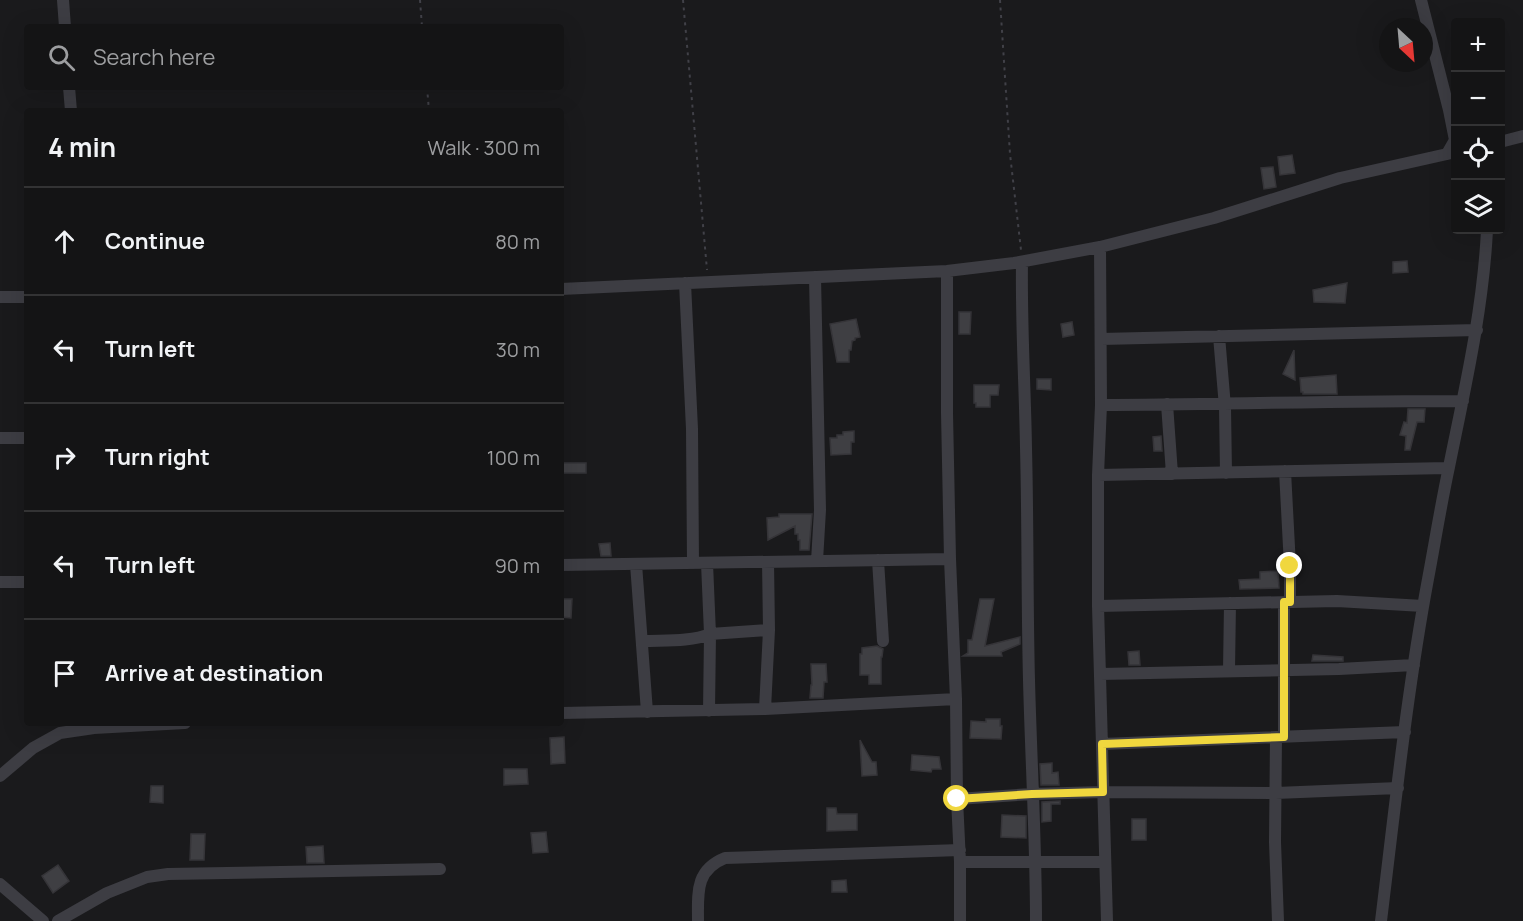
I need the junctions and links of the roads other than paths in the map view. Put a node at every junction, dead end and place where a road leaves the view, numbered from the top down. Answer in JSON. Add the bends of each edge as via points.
{"nodes":[{"id":1,"x":63,"y":0,"type":"edge"},
{"id":2,"x":1421,"y":0,"type":"edge"},
{"id":3,"x":65,"y":24,"type":"edge"},
{"id":4,"x":69,"y":90,"type":"edge"},
{"id":5,"x":71,"y":108,"type":"edge"},
{"id":6,"x":1452,"y":126,"type":"edge"},
{"id":7,"x":1523,"y":135,"type":"edge"},
{"id":8,"x":1505,"y":140,"type":"edge"},
{"id":9,"x":1451,"y":153,"type":"edge"},
{"id":10,"x":1487,"y":234,"type":"edge"},
{"id":11,"x":1100,"y":247,"type":"junction"},
{"id":12,"x":1022,"y":261,"type":"junction"},
{"id":13,"x":947,"y":271,"type":"junction"},
{"id":14,"x":815,"y":277,"type":"junction"},
{"id":15,"x":685,"y":283,"type":"junction"},
{"id":16,"x":564,"y":289,"type":"edge"},
{"id":17,"x":0,"y":297,"type":"edge"},
{"id":18,"x":24,"y":297,"type":"edge"},
{"id":19,"x":1477,"y":330,"type":"junction"},
{"id":20,"x":1219,"y":336,"type":"junction"},
{"id":21,"x":1101,"y":339,"type":"junction"},
{"id":22,"x":1463,"y":401,"type":"junction"},
{"id":23,"x":1167,"y":404,"type":"junction"},
{"id":24,"x":1224,"y":404,"type":"junction"},
{"id":25,"x":1101,"y":405,"type":"junction"},
{"id":26,"x":0,"y":438,"type":"edge"},
{"id":27,"x":24,"y":438,"type":"edge"},
{"id":28,"x":1449,"y":468,"type":"junction"},
{"id":29,"x":1285,"y":471,"type":"junction"},
{"id":30,"x":1226,"y":473,"type":"junction"},
{"id":31,"x":1172,"y":474,"type":"junction"},
{"id":32,"x":1098,"y":475,"type":"junction"},
{"id":33,"x":950,"y":559,"type":"junction"},
{"id":34,"x":878,"y":560,"type":"junction"},
{"id":35,"x":817,"y":561,"type":"junction"},
{"id":36,"x":768,"y":562,"type":"junction"},
{"id":37,"x":693,"y":563,"type":"junction"},
{"id":38,"x":707,"y":563,"type":"junction"},
{"id":39,"x":636,"y":564,"type":"junction"},
{"id":40,"x":564,"y":565,"type":"edge"},
{"id":41,"x":0,"y":582,"type":"edge"},
{"id":42,"x":24,"y":582,"type":"edge"},
{"id":43,"x":1287,"y":602,"type":"junction"},
{"id":44,"x":1230,"y":603,"type":"junction"},
{"id":45,"x":1098,"y":606,"type":"junction"},
{"id":46,"x":1423,"y":606,"type":"junction"},
{"id":47,"x":769,"y":630,"type":"junction"},
{"id":48,"x":710,"y":634,"type":"junction"},
{"id":49,"x":643,"y":641,"type":"junction"},
{"id":50,"x":884,"y":641,"type":"dead end"},
{"id":51,"x":1414,"y":665,"type":"junction"},
{"id":52,"x":1285,"y":669,"type":"junction"},
{"id":53,"x":1229,"y":670,"type":"junction"},
{"id":54,"x":1100,"y":674,"type":"junction"},
{"id":55,"x":956,"y":699,"type":"junction"},
{"id":56,"x":765,"y":710,"type":"junction"},
{"id":57,"x":709,"y":711,"type":"junction"},
{"id":58,"x":647,"y":712,"type":"junction"},
{"id":59,"x":564,"y":713,"type":"edge"},
{"id":60,"x":130,"y":726,"type":"edge"},
{"id":61,"x":1405,"y":732,"type":"junction"},
{"id":62,"x":1280,"y":737,"type":"junction"},
{"id":63,"x":1102,"y":744,"type":"junction"},
{"id":64,"x":0,"y":776,"type":"edge"},
{"id":65,"x":1398,"y":788,"type":"junction"},
{"id":66,"x":1103,"y":792,"type":"junction"},
{"id":67,"x":1275,"y":793,"type":"junction"},
{"id":68,"x":1032,"y":794,"type":"junction"},
{"id":69,"x":957,"y":799,"type":"junction"},
{"id":70,"x":960,"y":856,"type":"junction"},
{"id":71,"x":1036,"y":862,"type":"junction"},
{"id":72,"x":1105,"y":862,"type":"junction"},
{"id":73,"x":440,"y":869,"type":"dead end"},
{"id":74,"x":0,"y":884,"type":"edge"},
{"id":75,"x":43,"y":921,"type":"edge"},
{"id":76,"x":58,"y":921,"type":"edge"},
{"id":77,"x":698,"y":921,"type":"edge"},
{"id":78,"x":960,"y":921,"type":"edge"},
{"id":79,"x":1036,"y":921,"type":"edge"},
{"id":80,"x":1107,"y":921,"type":"edge"},
{"id":81,"x":1278,"y":921,"type":"edge"},
{"id":82,"x":1381,"y":921,"type":"edge"}],
"edges":[{"from":1,"to":3,"type":"street"},
{"from":2,"to":6,"type":"street"},
{"from":4,"to":5,"type":"street"},
{"from":7,"to":8,"type":"street"},
{"from":9,"to":11,"type":"street","via":[[1340,178],[1214,219]]},
{"from":10,"to":19,"type":"street"},
{"from":11,"to":12,"type":"street"},
{"from":11,"to":21,"type":"street"},
{"from":12,"to":13,"type":"street"},
{"from":12,"to":68,"type":"street"},
{"from":13,"to":14,"type":"street"},
{"from":13,"to":33,"type":"street"},
{"from":14,"to":15,"type":"street"},
{"from":14,"to":35,"type":"street","via":[[820,510]]},
{"from":15,"to":16,"type":"street"},
{"from":15,"to":37,"type":"street","via":[[692,418]]},
{"from":17,"to":18,"type":"street"},
{"from":19,"to":20,"type":"street"},
{"from":19,"to":22,"type":"street"},
{"from":20,"to":21,"type":"street"},
{"from":20,"to":24,"type":"street"},
{"from":21,"to":25,"type":"street"},
{"from":22,"to":24,"type":"street"},
{"from":22,"to":28,"type":"street"},
{"from":23,"to":24,"type":"street"},
{"from":23,"to":25,"type":"street"},
{"from":23,"to":31,"type":"street"},
{"from":24,"to":30,"type":"street"},
{"from":25,"to":32,"type":"street"},
{"from":26,"to":27,"type":"street"},
{"from":28,"to":29,"type":"street"},
{"from":28,"to":46,"type":"street"},
{"from":29,"to":30,"type":"street"},
{"from":29,"to":43,"type":"street","via":[[1290,566]]},
{"from":30,"to":31,"type":"street"},
{"from":31,"to":32,"type":"street"},
{"from":32,"to":45,"type":"street"},
{"from":33,"to":34,"type":"street"},
{"from":33,"to":55,"type":"street"},
{"from":34,"to":35,"type":"street"},
{"from":34,"to":50,"type":"street"},
{"from":35,"to":36,"type":"street"},
{"from":36,"to":38,"type":"street"},
{"from":36,"to":47,"type":"street"},
{"from":37,"to":38,"type":"street"},
{"from":37,"to":39,"type":"street"},
{"from":38,"to":48,"type":"street"},
{"from":39,"to":40,"type":"street"},
{"from":39,"to":49,"type":"street"},
{"from":41,"to":42,"type":"street"},
{"from":43,"to":44,"type":"street"},
{"from":43,"to":46,"type":"street"},
{"from":43,"to":52,"type":"street"},
{"from":44,"to":45,"type":"street"},
{"from":44,"to":53,"type":"street"},
{"from":45,"to":54,"type":"street"},
{"from":46,"to":51,"type":"street"},
{"from":47,"to":48,"type":"street"},
{"from":47,"to":56,"type":"street"},
{"from":48,"to":49,"type":"street"},
{"from":48,"to":57,"type":"street"},
{"from":49,"to":58,"type":"street"},
{"from":51,"to":52,"type":"street"},
{"from":51,"to":61,"type":"street"},
{"from":52,"to":53,"type":"street"},
{"from":52,"to":62,"type":"street"},
{"from":53,"to":54,"type":"street"},
{"from":54,"to":63,"type":"street"},
{"from":55,"to":56,"type":"street"},
{"from":55,"to":69,"type":"street"},
{"from":56,"to":57,"type":"street"},
{"from":57,"to":58,"type":"street"},
{"from":58,"to":59,"type":"street"},
{"from":60,"to":64,"type":"street","via":[[60,733],[33,748]]},
{"from":61,"to":62,"type":"street"},
{"from":61,"to":65,"type":"street"},
{"from":62,"to":63,"type":"street"},
{"from":62,"to":67,"type":"street"},
{"from":63,"to":66,"type":"street"},
{"from":65,"to":67,"type":"street"},
{"from":65,"to":82,"type":"street"},
{"from":66,"to":67,"type":"street"},
{"from":66,"to":68,"type":"street"},
{"from":66,"to":72,"type":"street"},
{"from":67,"to":81,"type":"street"},
{"from":68,"to":69,"type":"street"},
{"from":68,"to":71,"type":"street"},
{"from":69,"to":70,"type":"street"},
{"from":70,"to":71,"type":"street"},
{"from":70,"to":77,"type":"street","via":[[725,858],[707,868],[702,877]]},
{"from":70,"to":78,"type":"street"},
{"from":71,"to":72,"type":"street"},
{"from":71,"to":79,"type":"street"},
{"from":72,"to":80,"type":"street"},
{"from":73,"to":76,"type":"street","via":[[168,874],[147,877],[107,893]]},
{"from":74,"to":75,"type":"street"}]}
